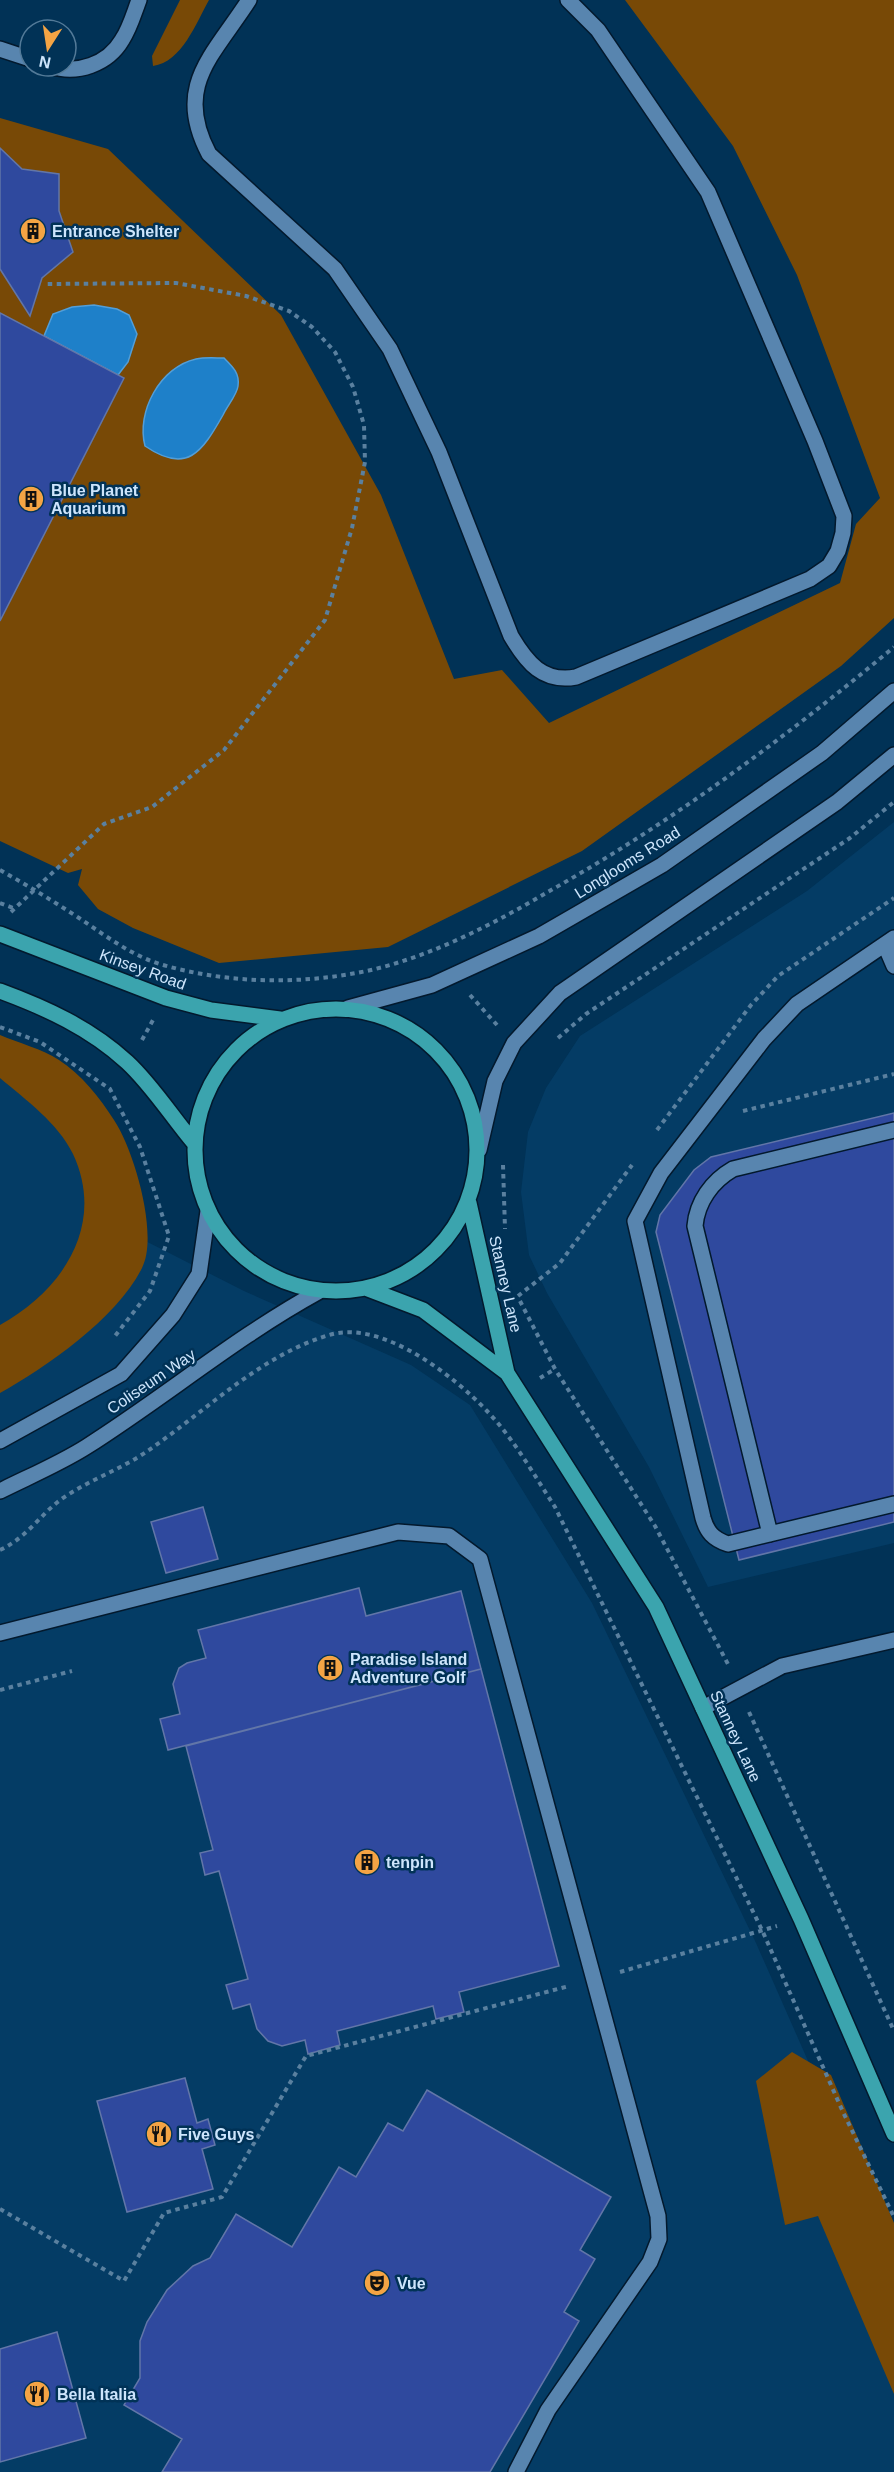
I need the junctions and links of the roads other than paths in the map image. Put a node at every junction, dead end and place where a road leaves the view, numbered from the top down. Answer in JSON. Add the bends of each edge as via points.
{"nodes":[{"id":1,"x":139,"y":0,"type":"edge"},
{"id":2,"x":249,"y":0,"type":"edge"},
{"id":3,"x":568,"y":0,"type":"edge"},
{"id":4,"x":0,"y":49,"type":"edge"},
{"id":5,"x":18,"y":55,"type":"edge"},
{"id":6,"x":78,"y":69,"type":"edge"},
{"id":7,"x":894,"y":691,"type":"edge"},
{"id":8,"x":894,"y":755,"type":"edge"},
{"id":9,"x":0,"y":934,"type":"edge"},
{"id":10,"x":890,"y":942,"type":"edge"},
{"id":11,"x":894,"y":966,"type":"edge"},
{"id":12,"x":0,"y":991,"type":"edge"},
{"id":13,"x":348,"y":1008,"type":"junction"},
{"id":14,"x":280,"y":1019,"type":"junction"},
{"id":15,"x":894,"y":1130,"type":"edge"},
{"id":16,"x":194,"y":1143,"type":"junction"},
{"id":17,"x":479,"y":1150,"type":"junction"},
{"id":18,"x":469,"y":1203,"type":"junction"},
{"id":19,"x":208,"y":1211,"type":"junction"},
{"id":20,"x":368,"y":1289,"type":"junction"},
{"id":21,"x":318,"y":1292,"type":"junction"},
{"id":22,"x":507,"y":1373,"type":"junction"},
{"id":23,"x":0,"y":1441,"type":"edge"},
{"id":24,"x":0,"y":1491,"type":"edge"},
{"id":25,"x":894,"y":1504,"type":"edge"},
{"id":26,"x":770,"y":1534,"type":"junction"},
{"id":27,"x":0,"y":1633,"type":"edge"},
{"id":28,"x":894,"y":1640,"type":"edge"},
{"id":29,"x":703,"y":1708,"type":"junction"},
{"id":30,"x":894,"y":2134,"type":"edge"},
{"id":31,"x":516,"y":2472,"type":"edge"}],
"edges":[{"from":1,"to":6,"type":"street","via":[[122,41],[93,66]]},
{"from":2,"to":3,"type":"street","via":[[199,77],[193,101],[201,139],[209,154],[335,268],[390,349],[439,452],[511,636],[523,657],[540,672],[559,680],[576,677],[810,579],[829,566],[838,551],[844,516],[708,192],[598,30]]},
{"from":4,"to":5,"type":"street"},
{"from":7,"to":13,"type":"street","name":"Longlooms Road","via":[[822,753],[662,865],[539,936],[452,976]]},
{"from":8,"to":17,"type":"street","via":[[837,802],[560,993],[514,1043],[495,1081]]},
{"from":9,"to":14,"type":"main road","name":"Kinsey Road","via":[[166,998],[211,1010]]},
{"from":10,"to":11,"type":"street"},
{"from":10,"to":26,"type":"street","via":[[797,1004],[764,1039],[661,1173],[636,1221],[706,1530],[728,1544]]},
{"from":12,"to":16,"type":"main road","via":[[63,1016],[98,1038],[128,1063]]},
{"from":13,"to":14,"type":"main road","via":[[311,1010]]},
{"from":13,"to":17,"type":"main road","via":[[397,1022],[440,1053],[466,1092]]},
{"from":14,"to":16,"type":"main road","via":[[243,1042],[219,1069],[202,1104]]},
{"from":15,"to":26,"type":"street","via":[[733,1169],[713,1184],[696,1212],[695,1226]]},
{"from":16,"to":19,"type":"main road","via":[[196,1176]]},
{"from":17,"to":18,"type":"main road"},
{"from":18,"to":20,"type":"main road","via":[[445,1242],[412,1270]]},
{"from":18,"to":22,"type":"main road","name":"Stanney Lane"},
{"from":19,"to":21,"type":"main road","via":[[226,1241],[264,1273]]},
{"from":19,"to":23,"type":"street","name":"Coliseum Way","via":[[199,1274],[173,1315],[121,1374]]},
{"from":20,"to":21,"type":"main road"},
{"from":20,"to":22,"type":"main road","name":"Stanney Lane","via":[[423,1310]]},
{"from":21,"to":24,"type":"street","name":"Coliseum Way","via":[[269,1319],[84,1449]]},
{"from":22,"to":29,"type":"main road","name":"Stanney Lane","via":[[656,1606]]},
{"from":25,"to":26,"type":"street"},
{"from":27,"to":31,"type":"street","via":[[398,1532],[449,1536],[480,1559],[658,2216],[659,2239],[650,2262],[548,2410]]},
{"from":28,"to":29,"type":"street","via":[[782,1666]]},
{"from":29,"to":30,"type":"main road","name":"Stanney Lane","via":[[801,1919]]}]}
